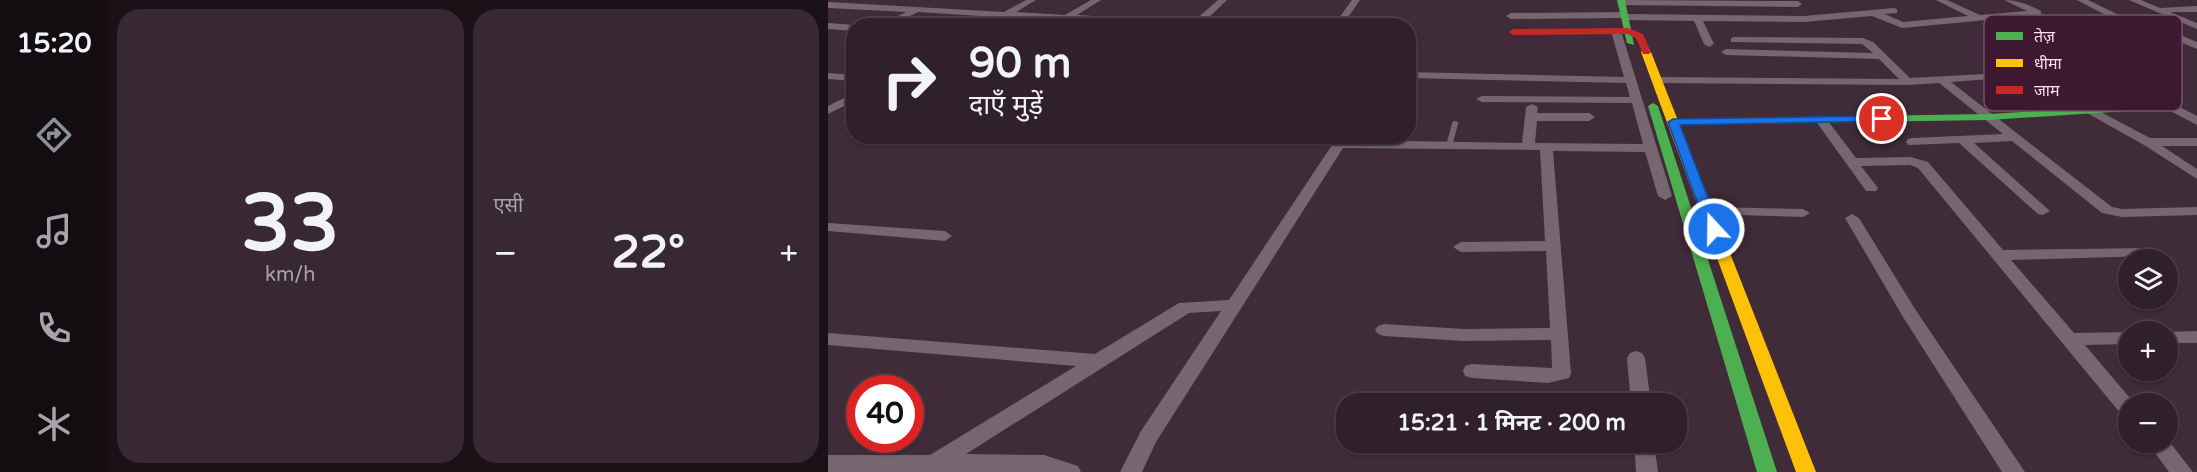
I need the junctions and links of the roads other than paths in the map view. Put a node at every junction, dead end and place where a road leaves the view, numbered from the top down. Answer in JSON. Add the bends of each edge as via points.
{"nodes":[{"id":1,"x":1032,"y":0,"type":"edge"},
{"id":2,"x":1097,"y":0,"type":"edge"},
{"id":3,"x":1223,"y":0,"type":"edge"},
{"id":4,"x":1356,"y":0,"type":"edge"},
{"id":5,"x":1940,"y":0,"type":"edge"},
{"id":6,"x":2008,"y":0,"type":"edge"},
{"id":7,"x":2081,"y":0,"type":"edge"},
{"id":8,"x":2133,"y":0,"type":"edge"},
{"id":9,"x":1798,"y":4,"type":"dead end"},
{"id":10,"x":828,"y":5,"type":"edge"},
{"id":11,"x":918,"y":9,"type":"junction"},
{"id":12,"x":2155,"y":9,"type":"junction"},
{"id":13,"x":2197,"y":9,"type":"edge"},
{"id":14,"x":1894,"y":11,"type":"dead end"},
{"id":15,"x":1874,"y":13,"type":"junction"},
{"id":16,"x":2038,"y":13,"type":"junction"},
{"id":17,"x":1007,"y":14,"type":"junction"},
{"id":18,"x":2009,"y":15,"type":"edge"},
{"id":19,"x":2043,"y":15,"type":"edge"},
{"id":20,"x":2113,"y":15,"type":"edge"},
{"id":21,"x":2170,"y":15,"type":"edge"},
{"id":22,"x":1511,"y":16,"type":"dead end"},
{"id":23,"x":1984,"y":17,"type":"edge"},
{"id":24,"x":899,"y":18,"type":"edge"},
{"id":25,"x":999,"y":18,"type":"edge"},
{"id":26,"x":1050,"y":18,"type":"edge"},
{"id":27,"x":1074,"y":18,"type":"edge"},
{"id":28,"x":1203,"y":18,"type":"edge"},
{"id":29,"x":1344,"y":18,"type":"edge"},
{"id":30,"x":1978,"y":18,"type":"junction"},
{"id":31,"x":1624,"y":19,"type":"edge"},
{"id":32,"x":1698,"y":19,"type":"junction"},
{"id":33,"x":2182,"y":20,"type":"edge"},
{"id":34,"x":828,"y":26,"type":"edge"},
{"id":35,"x":2197,"y":26,"type":"edge"},
{"id":36,"x":846,"y":27,"type":"edge"},
{"id":37,"x":1513,"y":32,"type":"dead end"},
{"id":38,"x":1734,"y":40,"type":"dead end"},
{"id":39,"x":2192,"y":41,"type":"edge"},
{"id":40,"x":1709,"y":44,"type":"dead end"},
{"id":41,"x":2197,"y":46,"type":"edge"},
{"id":42,"x":1726,"y":52,"type":"dead end"},
{"id":43,"x":1882,"y":56,"type":"junction"},
{"id":44,"x":1416,"y":75,"type":"edge"},
{"id":45,"x":828,"y":76,"type":"edge"},
{"id":46,"x":846,"y":77,"type":"edge"},
{"id":47,"x":1984,"y":77,"type":"edge"},
{"id":48,"x":1631,"y":80,"type":"junction"},
{"id":49,"x":1656,"y":80,"type":"junction"},
{"id":50,"x":1942,"y":80,"type":"junction"},
{"id":51,"x":1908,"y":82,"type":"junction"},
{"id":52,"x":1482,"y":99,"type":"dead end"},
{"id":53,"x":1533,"y":99,"type":"junction"},
{"id":54,"x":1636,"y":100,"type":"junction"},
{"id":55,"x":846,"y":101,"type":"edge"},
{"id":56,"x":828,"y":111,"type":"edge"},
{"id":57,"x":2104,"y":111,"type":"edge"},
{"id":58,"x":2178,"y":111,"type":"edge"},
{"id":59,"x":2091,"y":112,"type":"junction"},
{"id":60,"x":1531,"y":117,"type":"junction"},
{"id":61,"x":1589,"y":117,"type":"dead end"},
{"id":62,"x":1989,"y":117,"type":"junction"},
{"id":63,"x":1821,"y":120,"type":"junction"},
{"id":64,"x":2197,"y":121,"type":"edge"},
{"id":65,"x":1673,"y":122,"type":"junction"},
{"id":66,"x":1455,"y":124,"type":"dead end"},
{"id":67,"x":2015,"y":137,"type":"junction"},
{"id":68,"x":1963,"y":140,"type":"junction"},
{"id":69,"x":1912,"y":142,"type":"dead end"},
{"id":70,"x":2148,"y":142,"type":"junction"},
{"id":71,"x":2197,"y":142,"type":"edge"},
{"id":72,"x":1339,"y":144,"type":"edge"},
{"id":73,"x":1413,"y":144,"type":"edge"},
{"id":74,"x":1449,"y":146,"type":"junction"},
{"id":75,"x":1528,"y":146,"type":"junction"},
{"id":76,"x":1546,"y":146,"type":"junction"},
{"id":77,"x":1650,"y":148,"type":"junction"},
{"id":78,"x":1852,"y":162,"type":"junction"},
{"id":79,"x":2197,"y":175,"type":"edge"},
{"id":80,"x":1871,"y":188,"type":"dead end"},
{"id":81,"x":1665,"y":196,"type":"dead end"},
{"id":82,"x":1707,"y":211,"type":"junction"},
{"id":83,"x":2043,"y":211,"type":"dead end"},
{"id":84,"x":2197,"y":211,"type":"edge"},
{"id":85,"x":1803,"y":213,"type":"dead end"},
{"id":86,"x":1852,"y":218,"type":"dead end"},
{"id":87,"x":828,"y":227,"type":"edge"},
{"id":88,"x":945,"y":236,"type":"dead end"},
{"id":89,"x":1554,"y":246,"type":"junction"},
{"id":90,"x":1461,"y":247,"type":"dead end"},
{"id":91,"x":2118,"y":252,"type":"edge"},
{"id":92,"x":2000,"y":255,"type":"junction"},
{"id":93,"x":1236,"y":305,"type":"junction"},
{"id":94,"x":1384,"y":330,"type":"dead end"},
{"id":95,"x":1560,"y":334,"type":"junction"},
{"id":96,"x":2178,"y":337,"type":"edge"},
{"id":97,"x":2197,"y":337,"type":"edge"},
{"id":98,"x":2118,"y":338,"type":"edge"},
{"id":99,"x":828,"y":339,"type":"edge"},
{"id":100,"x":2069,"y":339,"type":"junction"},
{"id":101,"x":1636,"y":358,"type":"dead end"},
{"id":102,"x":1098,"y":361,"type":"junction"},
{"id":103,"x":1472,"y":371,"type":"dead end"},
{"id":104,"x":1640,"y":393,"type":"edge"},
{"id":105,"x":2118,"y":397,"type":"edge"},
{"id":106,"x":1645,"y":453,"type":"edge"},
{"id":107,"x":2166,"y":453,"type":"edge"},
{"id":108,"x":828,"y":464,"type":"edge"},
{"id":109,"x":933,"y":464,"type":"junction"},
{"id":110,"x":1070,"y":472,"type":"edge"},
{"id":111,"x":1131,"y":472,"type":"edge"},
{"id":112,"x":1647,"y":472,"type":"edge"},
{"id":113,"x":1767,"y":472,"type":"edge"},
{"id":114,"x":1806,"y":472,"type":"edge"},
{"id":115,"x":2014,"y":472,"type":"edge"},
{"id":116,"x":2182,"y":472,"type":"edge"}],
"edges":[{"from":1,"to":17,"type":"street"},
{"from":2,"to":27,"type":"street"},
{"from":3,"to":28,"type":"street"},
{"from":4,"to":29,"type":"street"},
{"from":5,"to":30,"type":"street"},
{"from":6,"to":16,"type":"street"},
{"from":7,"to":20,"type":"street"},
{"from":8,"to":12,"type":"street"},
{"from":9,"to":31,"type":"street"},
{"from":10,"to":11,"type":"street"},
{"from":11,"to":17,"type":"street"},
{"from":11,"to":24,"type":"street"},
{"from":12,"to":13,"type":"street"},
{"from":12,"to":21,"type":"street"},
{"from":14,"to":15,"type":"street"},
{"from":15,"to":30,"type":"street","via":[[1902,25]]},
{"from":15,"to":32,"type":"street","via":[[1817,19]]},
{"from":16,"to":18,"type":"street"},
{"from":16,"to":19,"type":"street"},
{"from":17,"to":25,"type":"street"},
{"from":17,"to":26,"type":"street"},
{"from":22,"to":31,"type":"street"},
{"from":23,"to":30,"type":"street"},
{"from":31,"to":32,"type":"street"},
{"from":31,"to":37,"type":"street"},
{"from":31,"to":48,"type":"street"},
{"from":31,"to":49,"type":"street","via":[[1640,36]]},
{"from":31,"to":113,"type":"street"},
{"from":32,"to":40,"type":"street"},
{"from":33,"to":35,"type":"street"},
{"from":34,"to":36,"type":"street"},
{"from":38,"to":43,"type":"street","via":[[1863,41]]},
{"from":39,"to":41,"type":"street"},
{"from":42,"to":43,"type":"street"},
{"from":43,"to":51,"type":"street"},
{"from":44,"to":48,"type":"street"},
{"from":45,"to":46,"type":"street"},
{"from":47,"to":50,"type":"street"},
{"from":48,"to":54,"type":"street"},
{"from":49,"to":51,"type":"street"},
{"from":49,"to":65,"type":"street"},
{"from":50,"to":51,"type":"street"},
{"from":50,"to":62,"type":"street"},
{"from":52,"to":53,"type":"street"},
{"from":53,"to":54,"type":"street"},
{"from":53,"to":60,"type":"street"},
{"from":54,"to":77,"type":"street"},
{"from":55,"to":56,"type":"street"},
{"from":57,"to":59,"type":"street"},
{"from":58,"to":64,"type":"street"},
{"from":59,"to":62,"type":"street"},
{"from":59,"to":70,"type":"street"},
{"from":60,"to":61,"type":"street"},
{"from":60,"to":75,"type":"street"},
{"from":62,"to":63,"type":"street"},
{"from":62,"to":67,"type":"street"},
{"from":63,"to":65,"type":"street"},
{"from":63,"to":78,"type":"street"},
{"from":65,"to":82,"type":"street"},
{"from":66,"to":74,"type":"lane"},
{"from":67,"to":68,"type":"street"},
{"from":67,"to":84,"type":"street","via":[[2107,210]]},
{"from":68,"to":69,"type":"street"},
{"from":68,"to":83,"type":"street"},
{"from":70,"to":71,"type":"street"},
{"from":70,"to":79,"type":"street"},
{"from":72,"to":93,"type":"street"},
{"from":73,"to":74,"type":"street"},
{"from":74,"to":75,"type":"street"},
{"from":75,"to":76,"type":"street"},
{"from":76,"to":77,"type":"street"},
{"from":76,"to":89,"type":"street"},
{"from":77,"to":81,"type":"street"},
{"from":78,"to":80,"type":"street"},
{"from":78,"to":92,"type":"street","via":[[1921,163]]},
{"from":82,"to":85,"type":"street"},
{"from":82,"to":114,"type":"street"},
{"from":86,"to":115,"type":"street","via":[[1904,306]]},
{"from":87,"to":88,"type":"street"},
{"from":89,"to":90,"type":"street"},
{"from":89,"to":95,"type":"street"},
{"from":91,"to":92,"type":"street"},
{"from":92,"to":100,"type":"street"},
{"from":93,"to":102,"type":"street","via":[[1185,307]]},
{"from":93,"to":111,"type":"street","via":[[1154,427]]},
{"from":94,"to":95,"type":"street","via":[[1464,335]]},
{"from":95,"to":103,"type":"street","via":[[1562,373],[1548,376]]},
{"from":96,"to":97,"type":"street"},
{"from":98,"to":100,"type":"street"},
{"from":99,"to":102,"type":"street"},
{"from":100,"to":105,"type":"street"},
{"from":101,"to":104,"type":"street"},
{"from":102,"to":109,"type":"street"},
{"from":106,"to":112,"type":"street"},
{"from":107,"to":116,"type":"street"},
{"from":108,"to":109,"type":"street"},
{"from":109,"to":110,"type":"street","via":[[1020,462]]}]}
